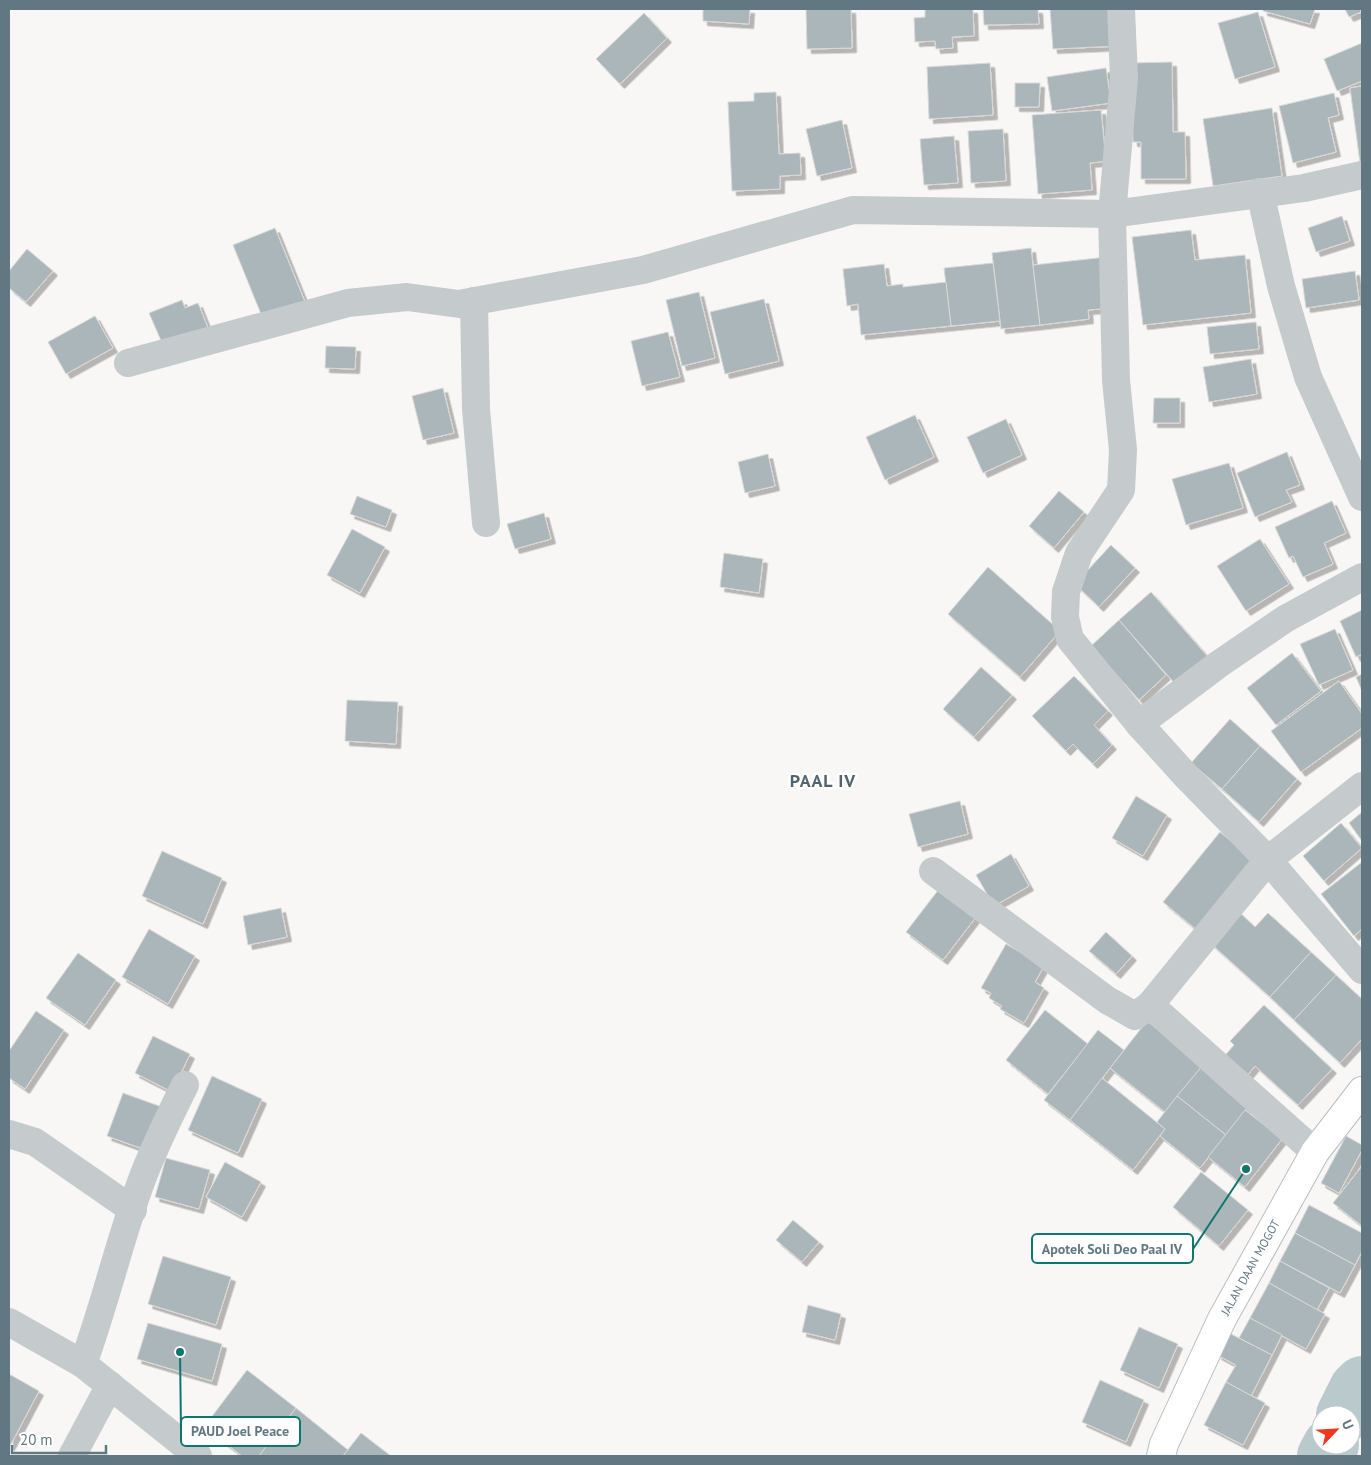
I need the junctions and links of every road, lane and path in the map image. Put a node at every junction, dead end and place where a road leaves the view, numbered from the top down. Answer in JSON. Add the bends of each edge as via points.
{"nodes":[{"id":1,"x":1121,"y":9,"type":"edge"},
{"id":2,"x":1362,"y":175,"type":"edge"},
{"id":3,"x":1260,"y":192,"type":"junction"},
{"id":4,"x":1112,"y":214,"type":"junction"},
{"id":5,"x":474,"y":301,"type":"junction"},
{"id":6,"x":128,"y":363,"type":"dead end"},
{"id":7,"x":1362,"y":497,"type":"edge"},
{"id":8,"x":486,"y":522,"type":"dead end"},
{"id":9,"x":1362,"y":577,"type":"edge"},
{"id":10,"x":1139,"y":724,"type":"junction"},
{"id":11,"x":1362,"y":786,"type":"edge"},
{"id":12,"x":1268,"y":860,"type":"junction"},
{"id":13,"x":933,"y":871,"type":"dead end"},
{"id":14,"x":1362,"y":970,"type":"edge"},
{"id":15,"x":1150,"y":1005,"type":"junction"},
{"id":16,"x":185,"y":1085,"type":"dead end"},
{"id":17,"x":1362,"y":1091,"type":"edge"},
{"id":18,"x":9,"y":1134,"type":"edge"},
{"id":19,"x":1315,"y":1152,"type":"junction"},
{"id":20,"x":133,"y":1210,"type":"junction"},
{"id":21,"x":9,"y":1322,"type":"edge"},
{"id":22,"x":83,"y":1364,"type":"junction"},
{"id":23,"x":110,"y":1385,"type":"junction"},
{"id":24,"x":72,"y":1456,"type":"edge"},
{"id":25,"x":198,"y":1456,"type":"edge"},
{"id":26,"x":1161,"y":1456,"type":"edge"}],
"edges":[{"from":1,"to":4,"type":"street","via":[[1124,78]]},
{"from":2,"to":3,"type":"street","via":[[1304,188]]},
{"from":3,"to":4,"type":"street"},
{"from":3,"to":7,"type":"street","via":[[1281,286],[1308,377]]},
{"from":4,"to":5,"type":"street","via":[[853,210],[643,270]]},
{"from":4,"to":10,"type":"street","via":[[1116,380],[1123,450],[1121,490],[1079,553],[1066,592],[1065,616],[1070,639]]},
{"from":5,"to":6,"type":"street","via":[[459,304],[407,297],[348,304]]},
{"from":5,"to":8,"type":"street","via":[[476,410]]},
{"from":9,"to":10,"type":"street","via":[[1285,619]]},
{"from":10,"to":12,"type":"street"},
{"from":11,"to":12,"type":"street"},
{"from":12,"to":14,"type":"street"},
{"from":12,"to":15,"type":"street"},
{"from":13,"to":15,"type":"street","via":[[1107,1000],[1135,1016]]},
{"from":15,"to":19,"type":"street"},
{"from":16,"to":20,"type":"street","via":[[160,1134]]},
{"from":17,"to":19,"type":"main road","name":"JALAN DAAN MOGOT"},
{"from":18,"to":20,"type":"street","via":[[35,1142]]},
{"from":19,"to":26,"type":"main road","name":"JALAN DAAN MOGOT","via":[[1222,1319]]},
{"from":20,"to":22,"type":"street"},
{"from":21,"to":22,"type":"street"},
{"from":22,"to":23,"type":"street"},
{"from":23,"to":24,"type":"street"},
{"from":23,"to":25,"type":"street"}]}
